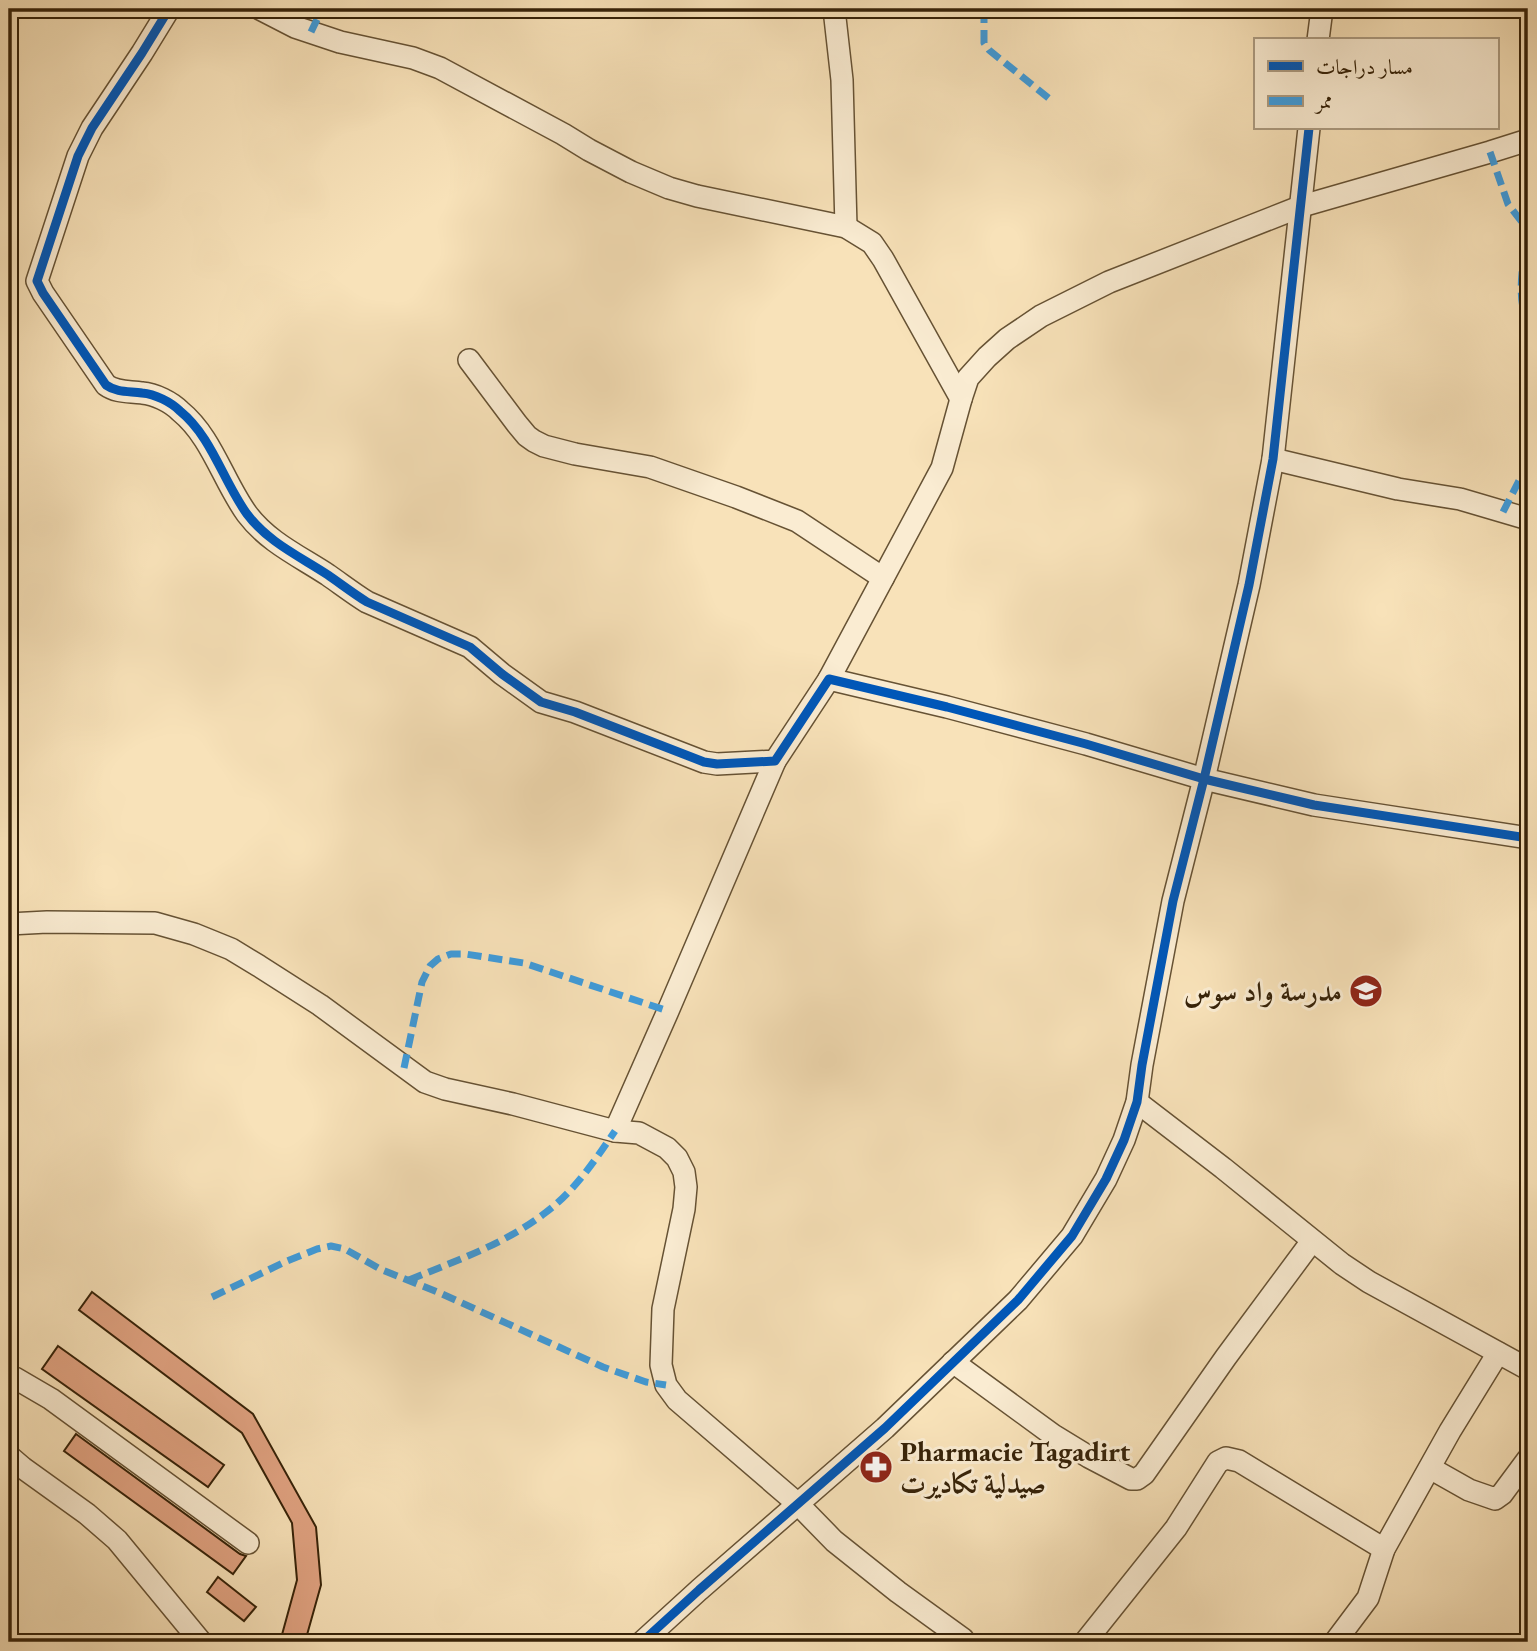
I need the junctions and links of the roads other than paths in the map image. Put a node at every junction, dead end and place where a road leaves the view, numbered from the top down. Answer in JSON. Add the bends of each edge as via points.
{"nodes":[{"id":1,"x":169,"y":9,"type":"edge"},
{"id":2,"x":260,"y":9,"type":"edge"},
{"id":3,"x":834,"y":9,"type":"edge"},
{"id":4,"x":1322,"y":9,"type":"edge"},
{"id":5,"x":1318,"y":38,"type":"edge"},
{"id":6,"x":1309,"y":130,"type":"edge"},
{"id":7,"x":1528,"y":140,"type":"edge"},
{"id":8,"x":1302,"y":206,"type":"junction"},
{"id":9,"x":846,"y":227,"type":"junction"},
{"id":10,"x":469,"y":359,"type":"dead end"},
{"id":11,"x":961,"y":399,"type":"junction"},
{"id":12,"x":1273,"y":459,"type":"junction"},
{"id":13,"x":1528,"y":519,"type":"edge"},
{"id":14,"x":883,"y":578,"type":"junction"},
{"id":15,"x":829,"y":679,"type":"junction"},
{"id":16,"x":775,"y":761,"type":"junction"},
{"id":17,"x":1204,"y":779,"type":"junction"},
{"id":18,"x":1528,"y":838,"type":"edge"},
{"id":19,"x":9,"y":924,"type":"edge"},
{"id":20,"x":1137,"y":1102,"type":"junction"},
{"id":21,"x":615,"y":1131,"type":"junction"},
{"id":22,"x":1312,"y":1241,"type":"junction"},
{"id":23,"x":1498,"y":1353,"type":"junction"},
{"id":24,"x":953,"y":1362,"type":"junction"},
{"id":25,"x":1528,"y":1369,"type":"edge"},
{"id":26,"x":9,"y":1378,"type":"edge"},
{"id":27,"x":1528,"y":1459,"type":"edge"},
{"id":28,"x":13,"y":1468,"type":"edge"},
{"id":29,"x":1430,"y":1468,"type":"junction"},
{"id":30,"x":798,"y":1504,"type":"junction"},
{"id":31,"x":248,"y":1543,"type":"dead end"},
{"id":32,"x":1384,"y":1549,"type":"junction"},
{"id":33,"x":963,"y":1639,"type":"dead end"},
{"id":34,"x":201,"y":1642,"type":"edge"},
{"id":35,"x":642,"y":1642,"type":"edge"},
{"id":36,"x":1086,"y":1642,"type":"edge"},
{"id":37,"x":1335,"y":1642,"type":"edge"}],
"edges":[{"from":1,"to":16,"type":"street","via":[[78,156],[37,281],[102,381],[109,388],[166,401],[187,417],[247,514],[274,542],[368,602],[470,648],[541,702],[704,762]]},
{"from":2,"to":9,"type":"street","via":[[340,42],[440,68],[669,188]]},
{"from":3,"to":9,"type":"street","via":[[842,80]]},
{"from":4,"to":5,"type":"street"},
{"from":6,"to":8,"type":"street"},
{"from":7,"to":8,"type":"street"},
{"from":8,"to":11,"type":"street","via":[[1109,282],[1041,316],[987,357],[968,378]]},
{"from":8,"to":12,"type":"street"},
{"from":9,"to":11,"type":"street","via":[[872,243]]},
{"from":10,"to":14,"type":"street","via":[[534,441],[575,454],[650,467],[770,510],[797,521]]},
{"from":11,"to":14,"type":"street","via":[[942,468]]},
{"from":12,"to":13,"type":"street","via":[[1460,499]]},
{"from":12,"to":17,"type":"street"},
{"from":14,"to":15,"type":"street"},
{"from":15,"to":16,"type":"street"},
{"from":15,"to":17,"type":"street"},
{"from":16,"to":21,"type":"street"},
{"from":17,"to":18,"type":"street","via":[[1314,805]]},
{"from":17,"to":20,"type":"street","via":[[1173,901]]},
{"from":19,"to":21,"type":"street","via":[[155,923],[194,934],[231,949],[320,1005],[425,1082]]},
{"from":20,"to":22,"type":"street"},
{"from":20,"to":24,"type":"street","via":[[1106,1179],[1072,1236],[1018,1300]]},
{"from":21,"to":30,"type":"street","via":[[651,1138],[677,1158],[684,1172],[684,1209],[663,1309],[661,1365],[666,1385]]},
{"from":22,"to":23,"type":"street","via":[[1369,1282]]},
{"from":22,"to":24,"type":"street","via":[[1137,1479],[1053,1435]]},
{"from":23,"to":25,"type":"street"},
{"from":23,"to":29,"type":"street"},
{"from":24,"to":30,"type":"street"},
{"from":26,"to":31,"type":"street","via":[[51,1399]]},
{"from":27,"to":29,"type":"street","via":[[1494,1499]]},
{"from":28,"to":34,"type":"street","via":[[87,1514],[117,1540]]},
{"from":29,"to":32,"type":"street"},
{"from":30,"to":33,"type":"street","via":[[834,1541]]},
{"from":30,"to":35,"type":"street"},
{"from":32,"to":36,"type":"street","via":[[1239,1461],[1226,1458],[1218,1462],[1175,1528]]},
{"from":32,"to":37,"type":"street","via":[[1368,1598]]}]}
